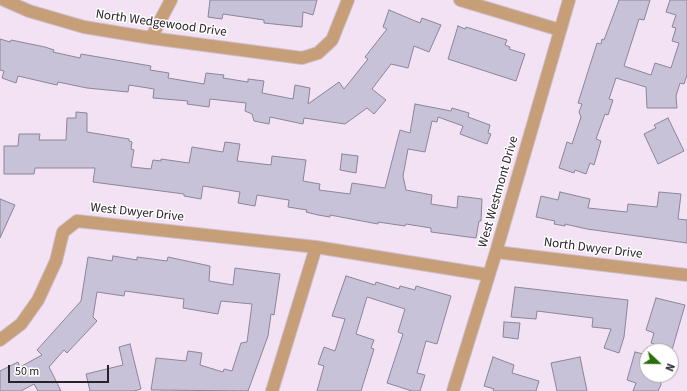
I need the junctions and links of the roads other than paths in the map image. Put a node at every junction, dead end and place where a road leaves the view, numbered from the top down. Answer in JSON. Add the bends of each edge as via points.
{"nodes":[{"id":1,"x":4,"y":0,"type":"edge"},
{"id":2,"x":172,"y":0,"type":"edge"},
{"id":3,"x":348,"y":0,"type":"edge"},
{"id":4,"x":460,"y":0,"type":"edge"},
{"id":5,"x":569,"y":0,"type":"edge"},
{"id":6,"x":560,"y":30,"type":"junction"},
{"id":7,"x":151,"y":38,"type":"junction"},
{"id":8,"x":316,"y":247,"type":"junction"},
{"id":9,"x":496,"y":252,"type":"junction"},
{"id":10,"x":489,"y":275,"type":"junction"},
{"id":11,"x":687,"y":275,"type":"edge"},
{"id":12,"x":0,"y":340,"type":"edge"},
{"id":13,"x":272,"y":391,"type":"edge"},
{"id":14,"x":453,"y":391,"type":"edge"}],
"edges":[{"from":1,"to":7,"type":"street","name":"North Wedgewood Drive","via":[[28,11],[84,27]]},
{"from":2,"to":7,"type":"street"},
{"from":3,"to":7,"type":"street","name":"North Wedgewood Drive","via":[[332,40],[318,53],[302,58]]},
{"from":4,"to":6,"type":"street"},
{"from":5,"to":6,"type":"street","name":"West Westmont Drive"},
{"from":6,"to":9,"type":"street","name":"West Westmont Drive"},
{"from":8,"to":10,"type":"street"},
{"from":8,"to":12,"type":"street","name":"West Dwyer Drive","via":[[77,221],[63,232],[56,261],[38,300],[22,324]]},
{"from":8,"to":13,"type":"street"},
{"from":9,"to":10,"type":"street","name":"West Westmont Drive"},
{"from":9,"to":11,"type":"street","name":"North Dwyer Drive"},
{"from":10,"to":14,"type":"street","name":"West Westmont Drive"}]}
